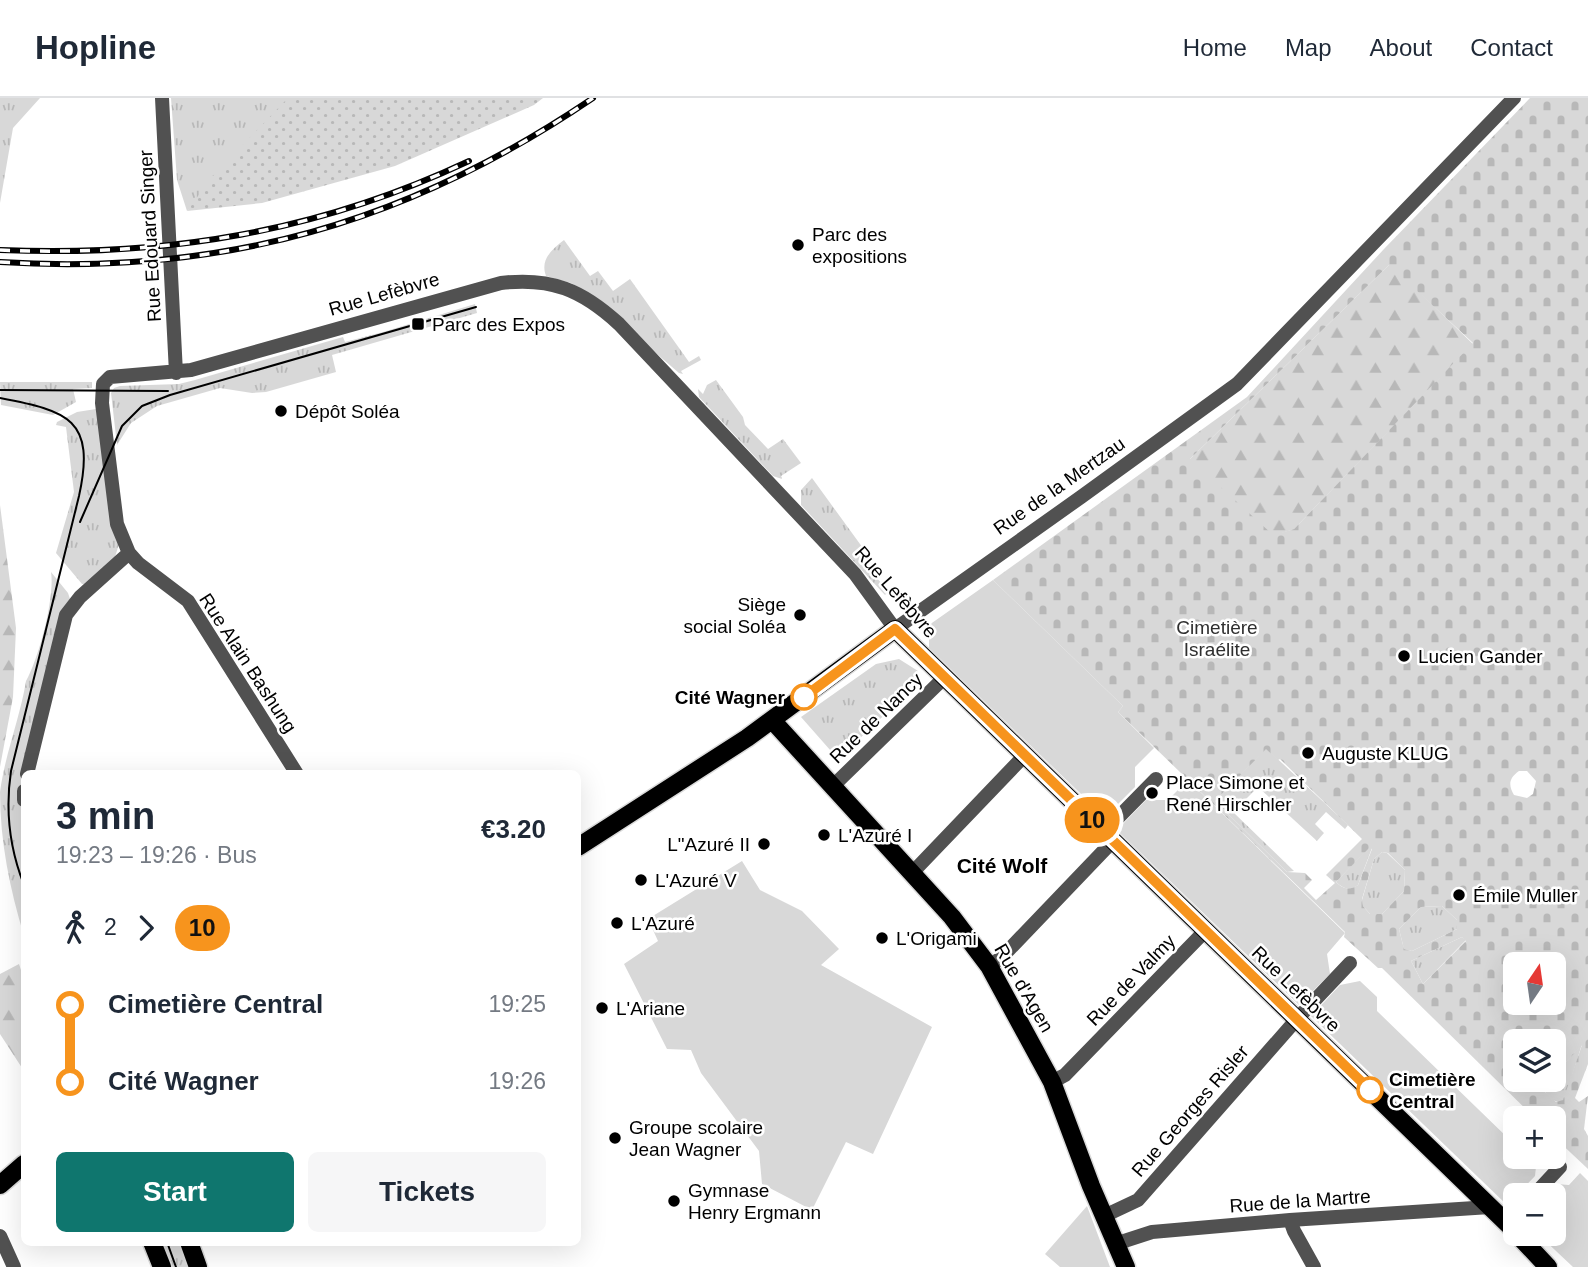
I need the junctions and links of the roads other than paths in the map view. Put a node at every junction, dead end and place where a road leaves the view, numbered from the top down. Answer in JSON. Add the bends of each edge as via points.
{"nodes":[{"id":1,"x":162,"y":98,"type":"edge"},
{"id":2,"x":1514,"y":98,"type":"edge"},
{"id":3,"x":176,"y":373,"type":"junction"},
{"id":4,"x":129,"y":553,"type":"junction"},
{"id":5,"x":895,"y":629,"type":"junction"},
{"id":6,"x":945,"y":677,"type":"junction"},
{"id":7,"x":772,"y":720,"type":"junction"},
{"id":8,"x":1025,"y":755,"type":"junction"},
{"id":9,"x":28,"y":770,"type":"edge"},
{"id":10,"x":294,"y":770,"type":"edge"},
{"id":11,"x":1156,"y":779,"type":"dead end"},
{"id":12,"x":833,"y":786,"type":"junction"},
{"id":13,"x":1109,"y":836,"type":"junction"},
{"id":14,"x":581,"y":845,"type":"edge"},
{"id":15,"x":912,"y":873,"type":"junction"},
{"id":16,"x":1206,"y":930,"type":"junction"},
{"id":17,"x":1350,"y":963,"type":"dead end"},
{"id":18,"x":989,"y":966,"type":"junction"},
{"id":19,"x":1297,"y":1019,"type":"junction"},
{"id":20,"x":1052,"y":1082,"type":"junction"},
{"id":21,"x":21,"y":1167,"type":"edge"},
{"id":22,"x":1558,"y":1169,"type":"edge"},
{"id":23,"x":1545,"y":1183,"type":"edge"},
{"id":24,"x":0,"y":1185,"type":"edge"},
{"id":25,"x":1490,"y":1207,"type":"junction"},
{"id":26,"x":1104,"y":1216,"type":"junction"},
{"id":27,"x":1503,"y":1217,"type":"edge"},
{"id":28,"x":1290,"y":1220,"type":"junction"},
{"id":29,"x":0,"y":1236,"type":"edge"},
{"id":30,"x":1115,"y":1244,"type":"junction"},
{"id":31,"x":154,"y":1246,"type":"edge"},
{"id":32,"x":190,"y":1246,"type":"edge"},
{"id":33,"x":1531,"y":1246,"type":"edge"},
{"id":34,"x":14,"y":1267,"type":"edge"},
{"id":35,"x":162,"y":1267,"type":"edge"},
{"id":36,"x":198,"y":1267,"type":"edge"},
{"id":37,"x":1126,"y":1267,"type":"edge"},
{"id":38,"x":1314,"y":1267,"type":"edge"},
{"id":39,"x":1548,"y":1267,"type":"edge"}],
"edges":[{"from":1,"to":3,"type":"street","name":"Rue Edouard Singer"},
{"from":2,"to":5,"type":"street","name":"Rue de la Mertzau","via":[[1237,384]]},
{"from":3,"to":4,"type":"street","name":"Rue Lefèbvre","via":[[113,376],[102,387],[117,524]]},
{"from":3,"to":5,"type":"street","name":"Rue Lefèbvre","via":[[501,282],[560,286],[593,302],[619,324],[855,574]]},
{"from":4,"to":9,"type":"street","via":[[66,615]]},
{"from":4,"to":10,"type":"street","name":"Rue Alain Bashung","via":[[188,601]]},
{"from":5,"to":6,"type":"main road","name":"Rue Lefèbvre"},
{"from":5,"to":7,"type":"main road","name":"Rue de la Mertzau"},
{"from":6,"to":8,"type":"main road","name":"Rue Lefèbvre"},
{"from":6,"to":12,"type":"street","name":"Rue de Nancy"},
{"from":7,"to":12,"type":"main road","name":"Rue d'Agen"},
{"from":7,"to":14,"type":"main road","name":"Rue de la Mertzau"},
{"from":8,"to":13,"type":"main road","name":"Rue Lefèbvre"},
{"from":8,"to":15,"type":"street"},
{"from":11,"to":13,"type":"street"},
{"from":12,"to":15,"type":"main road","name":"Rue d'Agen"},
{"from":13,"to":16,"type":"main road","name":"Rue Lefèbvre"},
{"from":13,"to":18,"type":"street"},
{"from":15,"to":18,"type":"main road","name":"Rue d'Agen"},
{"from":16,"to":19,"type":"main road","name":"Rue Lefèbvre"},
{"from":16,"to":20,"type":"street","name":"Rue de Valmy","via":[[1065,1075]]},
{"from":17,"to":19,"type":"street","name":"Rue Georges Risler"},
{"from":18,"to":20,"type":"main road","name":"Rue d'Agen"},
{"from":19,"to":25,"type":"main road","name":"Rue Lefèbvre"},
{"from":19,"to":26,"type":"street","name":"Rue Georges Risler","via":[[1138,1200]]},
{"from":20,"to":26,"type":"main road","name":"Rue d'Agen"},
{"from":21,"to":24,"type":"main road"},
{"from":22,"to":23,"type":"street"},
{"from":25,"to":27,"type":"main road","name":"Rue Lefèbvre"},
{"from":25,"to":28,"type":"street","name":"Rue de la Martre"},
{"from":26,"to":30,"type":"main road","name":"Rue d'Agen"},
{"from":28,"to":30,"type":"street","name":"Rue de la Martre","via":[[1152,1231]]},
{"from":28,"to":38,"type":"street"},
{"from":29,"to":34,"type":"street"},
{"from":30,"to":37,"type":"main road","name":"Rue d'Agen"},
{"from":31,"to":35,"type":"main road"},
{"from":32,"to":36,"type":"main road"},
{"from":33,"to":39,"type":"main road","name":"Rue Lefèbvre"}]}
